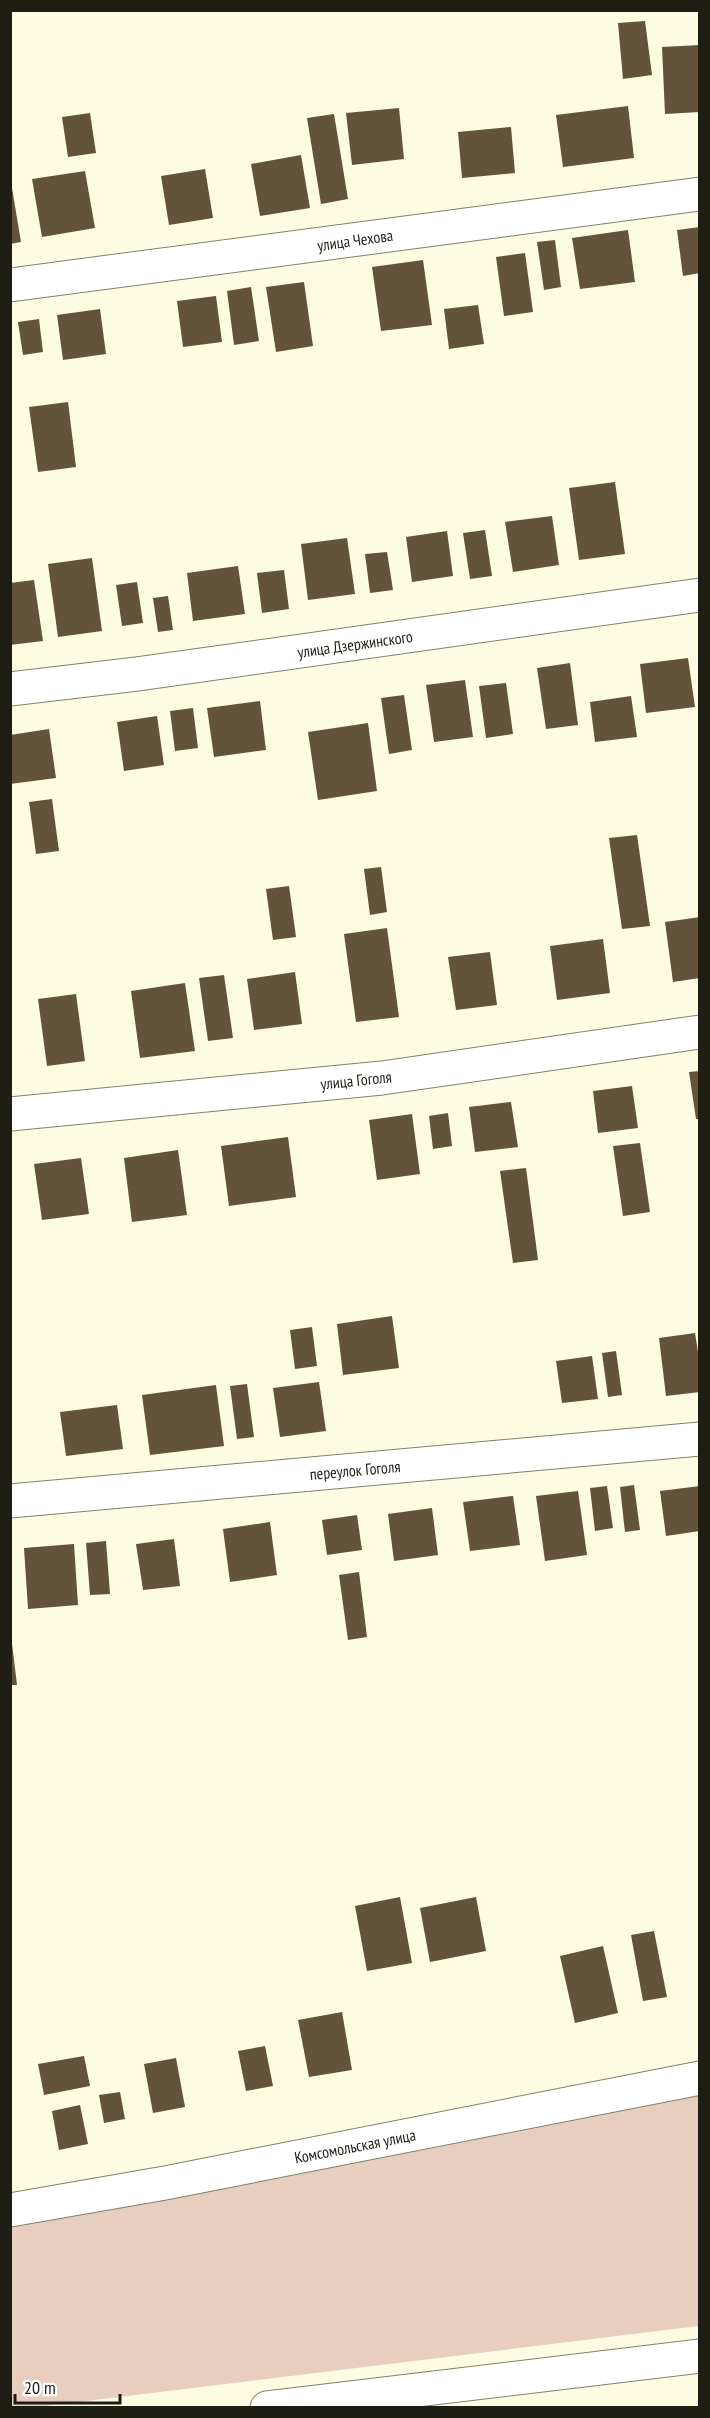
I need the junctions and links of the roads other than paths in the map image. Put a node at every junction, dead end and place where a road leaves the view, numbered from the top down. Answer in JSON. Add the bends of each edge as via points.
{"nodes":[{"id":1,"x":699,"y":194,"type":"edge"},
{"id":2,"x":10,"y":285,"type":"edge"},
{"id":3,"x":699,"y":595,"type":"edge"},
{"id":4,"x":10,"y":689,"type":"edge"},
{"id":5,"x":699,"y":1032,"type":"edge"},
{"id":6,"x":10,"y":1114,"type":"edge"},
{"id":7,"x":699,"y":1439,"type":"edge"},
{"id":8,"x":10,"y":1501,"type":"edge"},
{"id":9,"x":699,"y":2078,"type":"edge"},
{"id":10,"x":10,"y":2210,"type":"edge"},
{"id":11,"x":699,"y":2356,"type":"edge"},
{"id":12,"x":267,"y":2408,"type":"edge"}],
"edges":[{"from":1,"to":2,"type":"street","name":"улица Чехова"},
{"from":3,"to":4,"type":"street","name":"улица Дзержинского"},
{"from":5,"to":6,"type":"street","name":"улица Гоголя","via":[[382,1078]]},
{"from":7,"to":8,"type":"street","name":"переулок Гоголя"},
{"from":9,"to":10,"type":"street","name":"Комсомольская улица"},
{"from":11,"to":12,"type":"street"}]}
